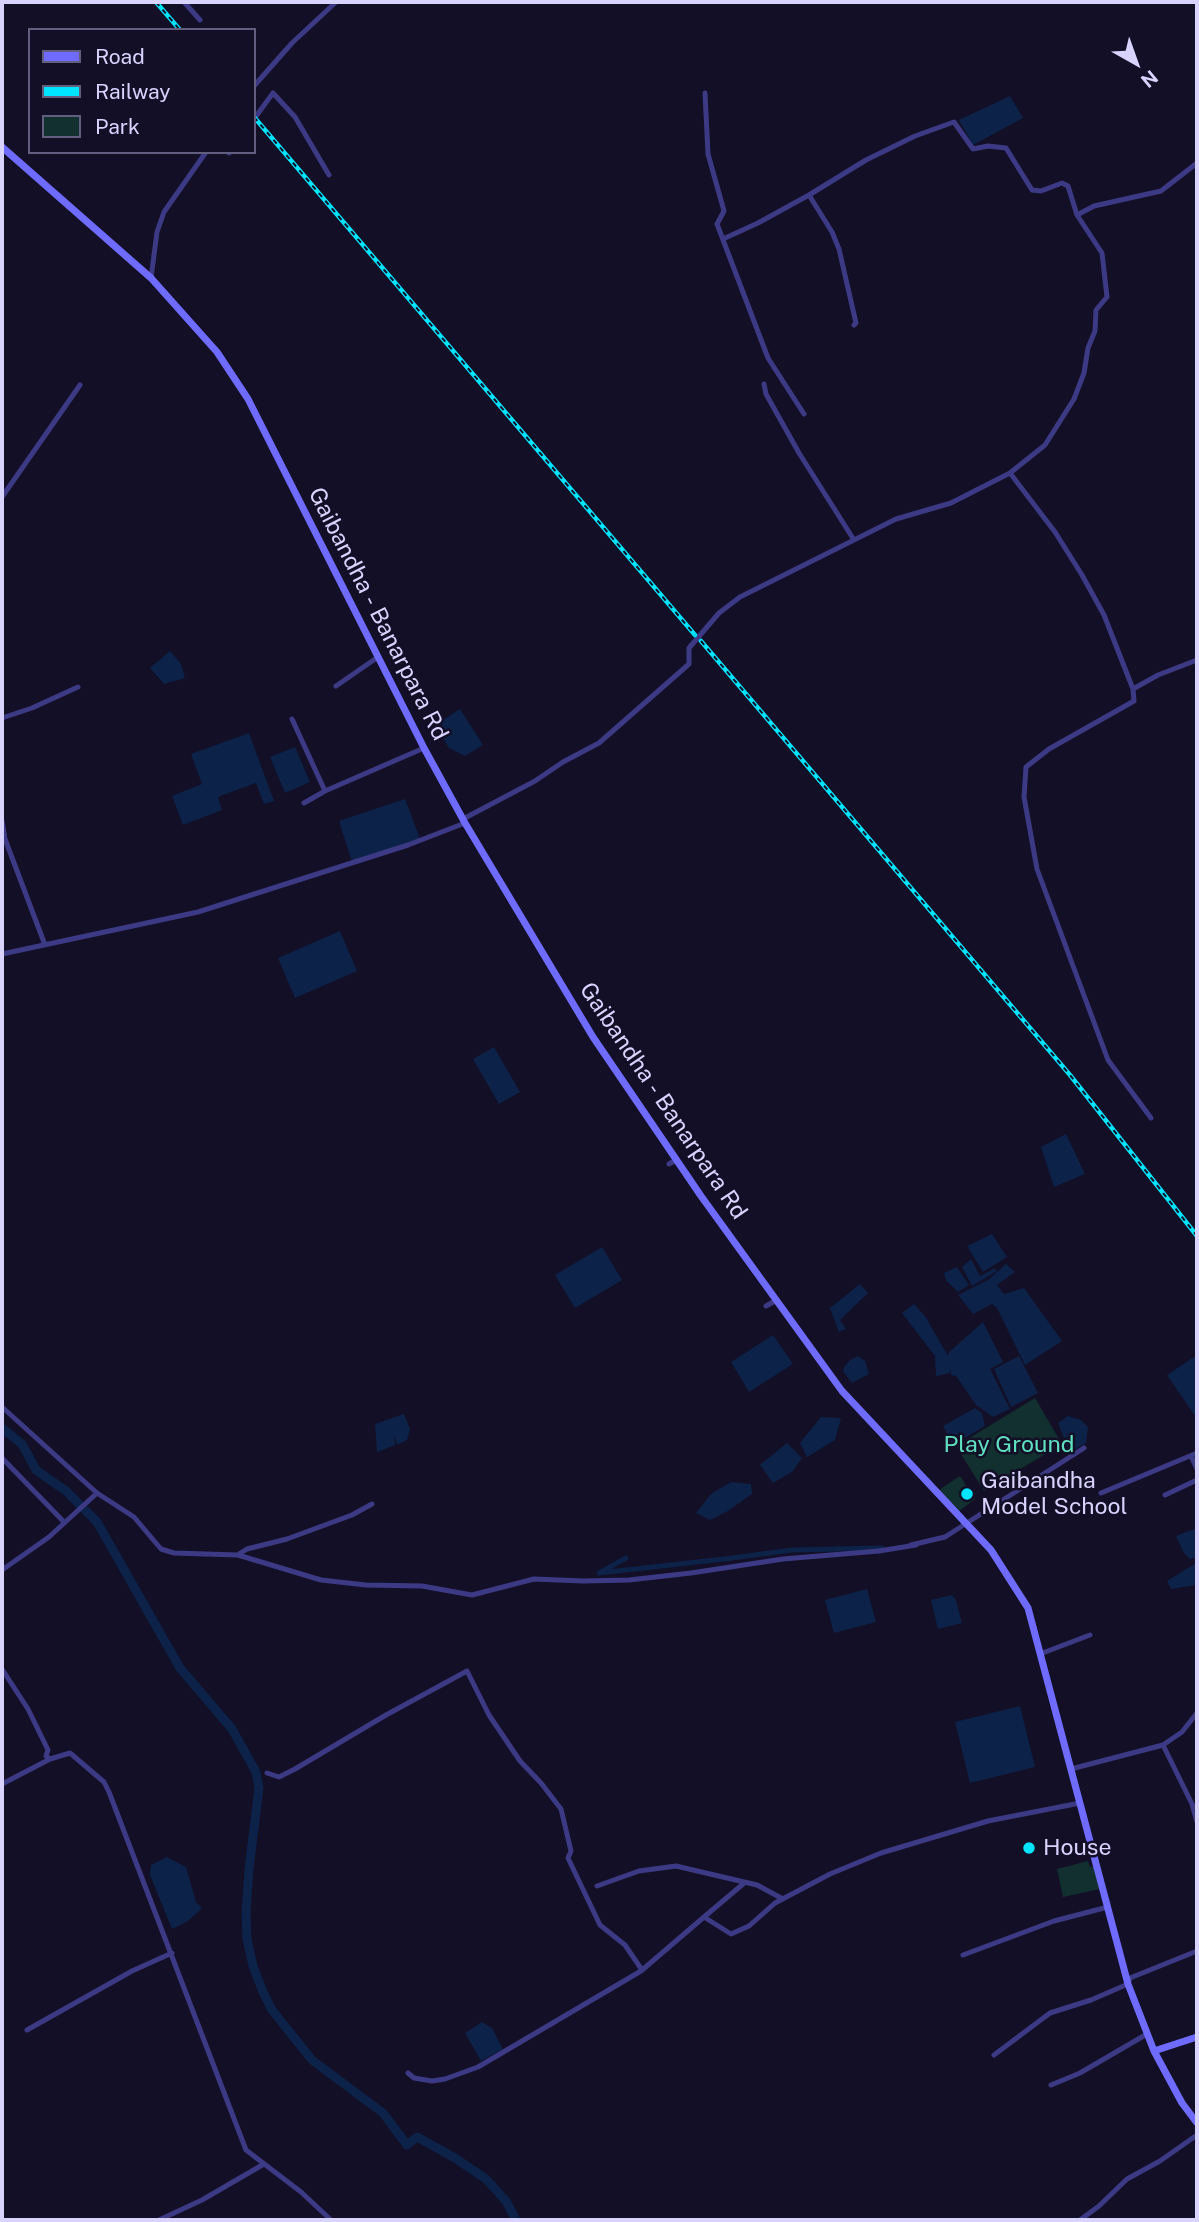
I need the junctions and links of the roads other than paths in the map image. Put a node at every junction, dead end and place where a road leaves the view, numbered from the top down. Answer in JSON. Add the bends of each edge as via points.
{"nodes":[{"id":1,"x":184,"y":2,"type":"edge"},
{"id":2,"x":336,"y":2,"type":"edge"},
{"id":3,"x":200,"y":20,"type":"dead end"},
{"id":4,"x":256,"y":84,"type":"edge"},
{"id":5,"x":705,"y":93,"type":"dead end"},
{"id":6,"x":256,"y":117,"type":"edge"},
{"id":7,"x":2,"y":146,"type":"edge"},
{"id":8,"x":205,"y":154,"type":"edge"},
{"id":9,"x":1197,"y":163,"type":"edge"},
{"id":10,"x":329,"y":176,"type":"dead end"},
{"id":11,"x":809,"y":195,"type":"junction"},
{"id":12,"x":1077,"y":215,"type":"junction"},
{"id":13,"x":723,"y":239,"type":"junction"},
{"id":14,"x":151,"y":278,"type":"junction"},
{"id":15,"x":854,"y":325,"type":"dead end"},
{"id":16,"x":764,"y":384,"type":"dead end"},
{"id":17,"x":80,"y":385,"type":"dead end"},
{"id":18,"x":804,"y":414,"type":"dead end"},
{"id":19,"x":1010,"y":473,"type":"junction"},
{"id":20,"x":2,"y":497,"type":"edge"},
{"id":21,"x":854,"y":540,"type":"junction"},
{"id":22,"x":378,"y":657,"type":"junction"},
{"id":23,"x":1197,"y":660,"type":"edge"},
{"id":24,"x":336,"y":686,"type":"dead end"},
{"id":25,"x":78,"y":687,"type":"dead end"},
{"id":26,"x":1133,"y":689,"type":"junction"},
{"id":27,"x":2,"y":718,"type":"edge"},
{"id":28,"x":292,"y":719,"type":"dead end"},
{"id":29,"x":424,"y":748,"type":"junction"},
{"id":30,"x":326,"y":791,"type":"junction"},
{"id":31,"x":304,"y":803,"type":"dead end"},
{"id":32,"x":2,"y":821,"type":"edge"},
{"id":33,"x":464,"y":821,"type":"junction"},
{"id":34,"x":45,"y":944,"type":"junction"},
{"id":35,"x":2,"y":954,"type":"edge"},
{"id":36,"x":1151,"y":1118,"type":"dead end"},
{"id":37,"x":775,"y":1301,"type":"junction"},
{"id":38,"x":766,"y":1306,"type":"dead end"},
{"id":39,"x":2,"y":1407,"type":"edge"},
{"id":40,"x":1084,"y":1448,"type":"dead end"},
{"id":41,"x":1194,"y":1454,"type":"edge"},
{"id":42,"x":2,"y":1458,"type":"edge"},
{"id":43,"x":1197,"y":1469,"type":"edge"},
{"id":44,"x":1197,"y":1480,"type":"edge"},
{"id":45,"x":1101,"y":1493,"type":"dead end"},
{"id":46,"x":97,"y":1494,"type":"junction"},
{"id":47,"x":1165,"y":1495,"type":"dead end"},
{"id":48,"x":372,"y":1504,"type":"dead end"},
{"id":49,"x":67,"y":1520,"type":"junction"},
{"id":50,"x":965,"y":1523,"type":"junction"},
{"id":51,"x":898,"y":1548,"type":"dead end"},
{"id":52,"x":238,"y":1555,"type":"junction"},
{"id":53,"x":2,"y":1570,"type":"edge"},
{"id":54,"x":1090,"y":1635,"type":"dead end"},
{"id":55,"x":1040,"y":1654,"type":"junction"},
{"id":56,"x":2,"y":1669,"type":"edge"},
{"id":57,"x":1197,"y":1713,"type":"edge"},
{"id":58,"x":1163,"y":1745,"type":"junction"},
{"id":59,"x":50,"y":1759,"type":"junction"},
{"id":60,"x":1071,"y":1769,"type":"junction"},
{"id":61,"x":267,"y":1773,"type":"dead end"},
{"id":62,"x":2,"y":1784,"type":"edge"},
{"id":63,"x":1080,"y":1803,"type":"junction"},
{"id":64,"x":1197,"y":1822,"type":"edge"},
{"id":65,"x":743,"y":1884,"type":"junction"},
{"id":66,"x":597,"y":1886,"type":"dead end"},
{"id":67,"x":783,"y":1899,"type":"junction"},
{"id":68,"x":1108,"y":1907,"type":"junction"},
{"id":69,"x":705,"y":1917,"type":"junction"},
{"id":70,"x":1197,"y":1951,"type":"edge"},
{"id":71,"x":172,"y":1953,"type":"junction"},
{"id":72,"x":962,"y":1955,"type":"dead end"},
{"id":73,"x":642,"y":1970,"type":"junction"},
{"id":74,"x":1128,"y":1984,"type":"junction"},
{"id":75,"x":27,"y":2030,"type":"dead end"},
{"id":76,"x":1147,"y":2034,"type":"junction"},
{"id":77,"x":1197,"y":2037,"type":"edge"},
{"id":78,"x":1154,"y":2051,"type":"junction"},
{"id":79,"x":994,"y":2055,"type":"dead end"},
{"id":80,"x":408,"y":2073,"type":"dead end"},
{"id":81,"x":1051,"y":2085,"type":"dead end"},
{"id":82,"x":1197,"y":2123,"type":"edge"},
{"id":83,"x":1197,"y":2135,"type":"edge"},
{"id":84,"x":264,"y":2164,"type":"junction"},
{"id":85,"x":159,"y":2220,"type":"edge"},
{"id":86,"x":331,"y":2220,"type":"edge"},
{"id":87,"x":1080,"y":2220,"type":"edge"}],
"edges":[{"from":1,"to":3,"type":"street"},
{"from":2,"to":4,"type":"street"},
{"from":5,"to":13,"type":"street","via":[[708,154],[724,211],[717,224]]},
{"from":6,"to":10,"type":"street","via":[[273,93],[295,117]]},
{"from":7,"to":14,"type":"main road","name":"Gaibandha - Banarpara Rd"},
{"from":8,"to":14,"type":"street","via":[[164,212],[156,232]]},
{"from":9,"to":12,"type":"street","via":[[1161,191],[1094,206]]},
{"from":11,"to":12,"type":"street","via":[[866,160],[951,122],[973,149],[1006,148],[1032,190],[1062,183],[1068,186]]},
{"from":11,"to":13,"type":"street"},
{"from":11,"to":15,"type":"street","via":[[839,249]]},
{"from":12,"to":19,"type":"street","via":[[1102,253],[1107,297],[1096,310],[1096,331],[1074,399],[1045,445]]},
{"from":13,"to":18,"type":"street","via":[[768,358]]},
{"from":14,"to":22,"type":"main road","name":"Gaibandha - Banarpara Rd","via":[[217,352],[248,399]]},
{"from":16,"to":21,"type":"street","via":[[799,453]]},
{"from":17,"to":20,"type":"street"},
{"from":19,"to":21,"type":"street","via":[[951,503],[896,519]]},
{"from":19,"to":26,"type":"street","via":[[1082,575],[1104,615]]},
{"from":21,"to":33,"type":"street","via":[[740,597],[719,613],[689,648],[689,664],[599,743]]},
{"from":22,"to":24,"type":"street"},
{"from":22,"to":29,"type":"main road","name":"Gaibandha - Banarpara Rd"},
{"from":23,"to":26,"type":"street"},
{"from":25,"to":27,"type":"street"},
{"from":26,"to":36,"type":"street","via":[[1134,701],[1049,749],[1026,768],[1024,797],[1037,869],[1108,1060]]},
{"from":28,"to":30,"type":"street"},
{"from":29,"to":30,"type":"street"},
{"from":29,"to":33,"type":"main road","name":"Gaibandha - Banarpara Rd"},
{"from":30,"to":31,"type":"street"},
{"from":32,"to":34,"type":"street"},
{"from":33,"to":34,"type":"street","via":[[395,849],[198,912]]},
{"from":33,"to":37,"type":"main road","name":"Gaibandha - Banarpara Rd","via":[[672,1162]]},
{"from":34,"to":35,"type":"street"},
{"from":37,"to":38,"type":"street"},
{"from":37,"to":50,"type":"main road","name":"Gaibandha - Banarpara Rd","via":[[842,1391]]},
{"from":39,"to":46,"type":"street"},
{"from":40,"to":50,"type":"street"},
{"from":41,"to":43,"type":"street"},
{"from":41,"to":45,"type":"street"},
{"from":42,"to":49,"type":"street"},
{"from":44,"to":47,"type":"street"},
{"from":46,"to":49,"type":"street"},
{"from":46,"to":52,"type":"street","via":[[134,1517],[161,1549]]},
{"from":48,"to":52,"type":"street"},
{"from":49,"to":53,"type":"street"},
{"from":50,"to":51,"type":"street","via":[[945,1537]]},
{"from":50,"to":52,"type":"street","bridge":true,"via":[[945,1541],[879,1551],[629,1580],[534,1579],[472,1595],[422,1586],[321,1580]]},
{"from":50,"to":55,"type":"main road","name":"Gaibandha - Banarpara Rd","via":[[990,1550],[1027,1608]]},
{"from":54,"to":55,"type":"street"},
{"from":55,"to":60,"type":"main road","name":"Gaibandha - Banarpara Rd"},
{"from":56,"to":59,"type":"street","via":[[29,1709]]},
{"from":57,"to":58,"type":"street","via":[[1182,1732]]},
{"from":58,"to":60,"type":"street"},
{"from":58,"to":64,"type":"street"},
{"from":59,"to":62,"type":"street"},
{"from":59,"to":71,"type":"street","via":[[70,1752],[104,1782]]},
{"from":60,"to":63,"type":"main road","name":"Gaibandha - Banarpara Rd"},
{"from":61,"to":73,"type":"street","via":[[279,1777],[295,1769],[467,1671],[520,1761],[561,1809],[571,1851],[568,1858],[600,1925],[625,1945]]},
{"from":63,"to":67,"type":"street","via":[[926,1838],[843,1869]]},
{"from":63,"to":68,"type":"main road","name":"Gaibandha - Banarpara Rd"},
{"from":65,"to":66,"type":"street","via":[[738,1879],[676,1866],[639,1871]]},
{"from":65,"to":67,"type":"street","via":[[757,1885]]},
{"from":65,"to":69,"type":"street"},
{"from":67,"to":69,"type":"street","via":[[750,1926],[731,1934]]},
{"from":68,"to":72,"type":"street","via":[[1054,1921]]},
{"from":68,"to":74,"type":"main road","name":"Gaibandha - Banarpara Rd"},
{"from":69,"to":73,"type":"street"},
{"from":70,"to":74,"type":"street","via":[[1130,1978]]},
{"from":71,"to":75,"type":"street","via":[[132,1970]]},
{"from":71,"to":84,"type":"street","via":[[240,2139]]},
{"from":73,"to":80,"type":"street","via":[[478,2067],[432,2081]]},
{"from":74,"to":76,"type":"main road","name":"Gaibandha - Banarpara Rd"},
{"from":74,"to":79,"type":"street","via":[[1051,2013]]},
{"from":76,"to":78,"type":"main road","name":"Gaibandha - Banarpara Rd"},
{"from":76,"to":81,"type":"street"},
{"from":77,"to":78,"type":"main road"},
{"from":78,"to":82,"type":"main road","name":"Gaibandha - Banarpara Rd"},
{"from":83,"to":87,"type":"street","via":[[1127,2179]]},
{"from":84,"to":85,"type":"street"},
{"from":84,"to":86,"type":"street"}]}
